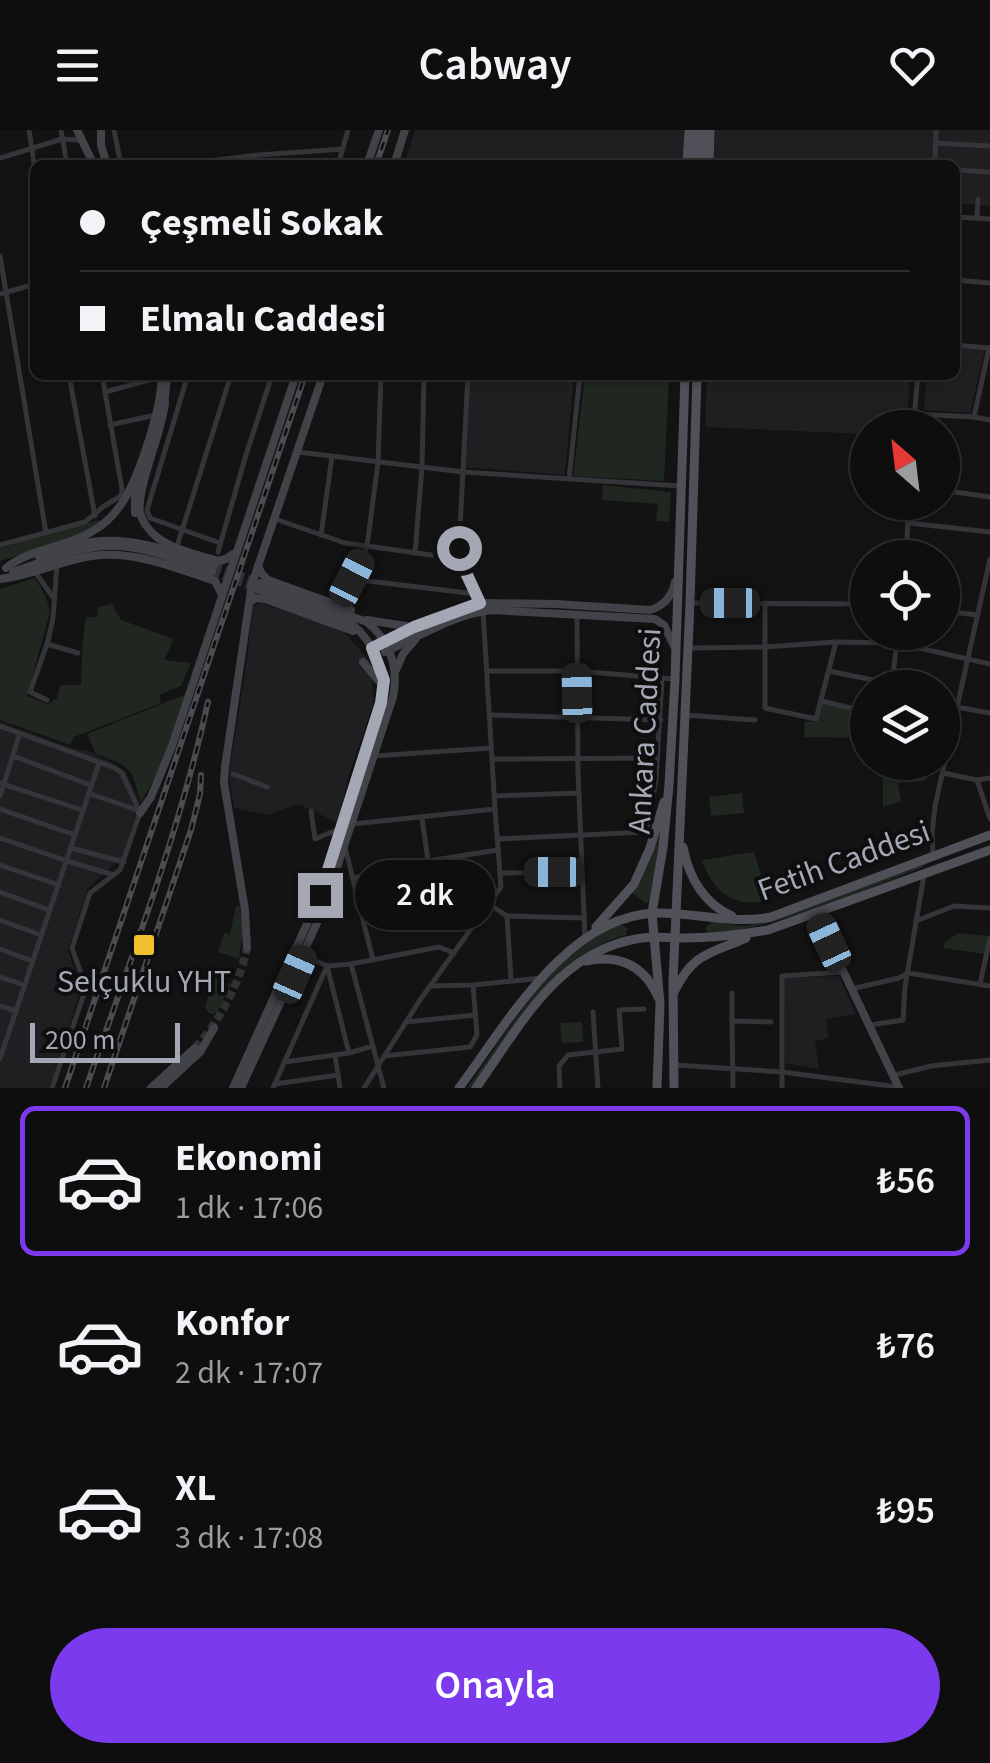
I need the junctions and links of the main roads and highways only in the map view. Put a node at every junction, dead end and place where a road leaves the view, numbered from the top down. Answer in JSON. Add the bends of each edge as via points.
{"nodes":[{"id":1,"x":74,"y":130,"type":"edge"},
{"id":2,"x":379,"y":130,"type":"edge"},
{"id":3,"x":405,"y":130,"type":"edge"},
{"id":4,"x":700,"y":130,"type":"edge"},
{"id":5,"x":101,"y":134,"type":"edge"},
{"id":6,"x":82,"y":141,"type":"junction"},
{"id":7,"x":92,"y":160,"type":"edge"},
{"id":8,"x":106,"y":160,"type":"edge"},
{"id":9,"x":369,"y":160,"type":"edge"},
{"id":10,"x":396,"y":160,"type":"edge"},
{"id":11,"x":692,"y":160,"type":"edge"},
{"id":12,"x":705,"y":160,"type":"edge"},
{"id":13,"x":162,"y":380,"type":"edge"},
{"id":14,"x":163,"y":380,"type":"edge"},
{"id":15,"x":294,"y":380,"type":"edge"},
{"id":16,"x":322,"y":380,"type":"edge"},
{"id":17,"x":686,"y":380,"type":"edge"},
{"id":18,"x":697,"y":380,"type":"edge"},
{"id":19,"x":166,"y":404,"type":"junction"},
{"id":20,"x":236,"y":550,"type":"junction"},
{"id":21,"x":180,"y":555,"type":"junction"},
{"id":22,"x":215,"y":566,"type":"junction"},
{"id":23,"x":258,"y":566,"type":"junction"},
{"id":24,"x":3,"y":568,"type":"edge"},
{"id":25,"x":678,"y":573,"type":"junction"},
{"id":26,"x":0,"y":578,"type":"edge"},
{"id":27,"x":221,"y":596,"type":"junction"},
{"id":28,"x":250,"y":602,"type":"junction"},
{"id":29,"x":482,"y":607,"type":"junction"},
{"id":30,"x":657,"y":608,"type":"junction"},
{"id":31,"x":362,"y":619,"type":"junction"},
{"id":32,"x":659,"y":621,"type":"junction"},
{"id":33,"x":417,"y":631,"type":"junction"},
{"id":34,"x":386,"y":646,"type":"junction"},
{"id":35,"x":681,"y":648,"type":"junction"},
{"id":36,"x":372,"y":649,"type":"junction"},
{"id":37,"x":363,"y":662,"type":"dead end"},
{"id":38,"x":396,"y":670,"type":"junction"},
{"id":39,"x":384,"y":688,"type":"junction"},
{"id":40,"x":669,"y":786,"type":"junction"},
{"id":41,"x":140,"y":812,"type":"road end"},
{"id":42,"x":680,"y":835,"type":"junction"},
{"id":43,"x":990,"y":836,"type":"edge"},
{"id":44,"x":990,"y":850,"type":"edge"},
{"id":45,"x":660,"y":865,"type":"junction"},
{"id":46,"x":679,"y":867,"type":"junction"},
{"id":47,"x":815,"y":912,"type":"junction"},
{"id":48,"x":652,"y":913,"type":"junction"},
{"id":49,"x":677,"y":914,"type":"junction"},
{"id":50,"x":718,"y":918,"type":"junction"},
{"id":51,"x":744,"y":920,"type":"junction"},
{"id":52,"x":615,"y":922,"type":"junction"},
{"id":53,"x":763,"y":930,"type":"junction"},
{"id":54,"x":588,"y":935,"type":"junction"},
{"id":55,"x":654,"y":937,"type":"junction"},
{"id":56,"x":713,"y":937,"type":"junction"},
{"id":57,"x":676,"y":938,"type":"junction"},
{"id":58,"x":620,"y":942,"type":"junction"},
{"id":59,"x":246,"y":948,"type":"tunnel mouth"},
{"id":60,"x":572,"y":966,"type":"junction"},
{"id":61,"x":673,"y":980,"type":"junction"},
{"id":62,"x":658,"y":982,"type":"junction"},
{"id":63,"x":672,"y":995,"type":"junction"},
{"id":64,"x":660,"y":1004,"type":"junction"},
{"id":65,"x":214,"y":1028,"type":"dead end"},
{"id":66,"x":195,"y":1048,"type":"tunnel mouth"},
{"id":67,"x":151,"y":1088,"type":"edge"},
{"id":68,"x":161,"y":1088,"type":"edge"},
{"id":69,"x":233,"y":1088,"type":"edge"},
{"id":70,"x":241,"y":1088,"type":"edge"},
{"id":71,"x":460,"y":1088,"type":"edge"},
{"id":72,"x":476,"y":1088,"type":"edge"},
{"id":73,"x":657,"y":1088,"type":"edge"},
{"id":74,"x":674,"y":1088,"type":"edge"},
{"id":75,"x":899,"y":1088,"type":"edge"}],
"edges":[{"from":1,"to":6,"type":"main road"},
{"from":2,"to":9,"type":"main road"},
{"from":3,"to":10,"type":"main road"},
{"from":4,"to":11,"type":"main road"},
{"from":4,"to":12,"type":"main road"},
{"from":5,"to":6,"type":"main road"},
{"from":5,"to":8,"type":"main road"},
{"from":6,"to":7,"type":"main road"},
{"from":13,"to":24,"type":"main road","via":[[130,489],[113,514],[87,535]]},
{"from":14,"to":19,"type":"main road"},
{"from":15,"to":20,"type":"main road"},
{"from":16,"to":23,"type":"main road"},
{"from":17,"to":25,"type":"main road","name":"Ankara Caddesi"},
{"from":18,"to":35,"type":"main road","name":"Ankara Caddesi","via":[[690,603]]},
{"from":19,"to":21,"type":"main road","via":[[135,512],[147,534]]},
{"from":19,"to":22,"type":"main road","via":[[141,494],[142,518],[160,540]]},
{"from":20,"to":22,"type":"main road"},
{"from":20,"to":27,"type":"main road"},
{"from":21,"to":22,"type":"main road"},
{"from":21,"to":24,"type":"main road","via":[[104,541]]},
{"from":22,"to":26,"type":"main road","via":[[122,554]]},
{"from":22,"to":26,"type":"main road","via":[[104,546]]},
{"from":22,"to":27,"type":"main road"},
{"from":23,"to":28,"type":"main road"},
{"from":23,"to":31,"type":"main road","via":[[268,580],[339,604]]},
{"from":25,"to":30,"type":"main road","via":[[670,597]]},
{"from":25,"to":35,"type":"main road","name":"Ankara Caddesi"},
{"from":27,"to":41,"type":"main road","via":[[172,746]]},
{"from":28,"to":36,"type":"main road","via":[[264,599],[346,627]]},
{"from":28,"to":59,"type":"main road","via":[[224,783]]},
{"from":29,"to":30,"type":"main road"},
{"from":29,"to":32,"type":"main road"},
{"from":29,"to":33,"type":"main road"},
{"from":30,"to":32,"type":"main road","via":[[667,612]]},
{"from":31,"to":33,"type":"main road"},
{"from":31,"to":34,"type":"main road"},
{"from":31,"to":36,"type":"main road","via":[[258,586],[348,622]]},
{"from":32,"to":35,"type":"main road"},
{"from":33,"to":34,"type":"main road"},
{"from":33,"to":38,"type":"main road"},
{"from":34,"to":36,"type":"main road"},
{"from":34,"to":38,"type":"main road"},
{"from":35,"to":40,"type":"main road","name":"Ankara Caddesi"},
{"from":35,"to":42,"type":"main road","name":"Ankara Caddesi"},
{"from":36,"to":39,"type":"main road"},
{"from":37,"to":39,"type":"main road"},
{"from":38,"to":70,"type":"main road","via":[[394,697],[331,889]]},
{"from":39,"to":69,"type":"main road","via":[[320,895]]},
{"from":40,"to":45,"type":"main road","name":"Ankara Caddesi"},
{"from":40,"to":54,"type":"main road","via":[[634,884]]},
{"from":42,"to":46,"type":"main road","name":"Ankara Caddesi"},
{"from":42,"to":51,"type":"main road","via":[[705,898]]},
{"from":43,"to":51,"type":"main road","name":"Fetih Caddesi","via":[[771,917]]},
{"from":44,"to":47,"type":"main road","name":"Fetih Caddesi"},
{"from":45,"to":46,"type":"main road","via":[[670,876]]},
{"from":45,"to":48,"type":"main road","name":"Ankara Caddesi"},
{"from":46,"to":49,"type":"main road","name":"Ankara Caddesi"},
{"from":47,"to":53,"type":"main road","name":"Fetih Caddesi"},
{"from":47,"to":75,"type":"main road"},
{"from":48,"to":49,"type":"main road","name":"Fetih Caddesi"},
{"from":48,"to":52,"type":"main road","name":"Fetih Caddesi"},
{"from":48,"to":55,"type":"main road","name":"Ankara Caddesi"},
{"from":49,"to":50,"type":"main road","name":"Fetih Caddesi"},
{"from":49,"to":57,"type":"main road","name":"Ankara Caddesi"},
{"from":50,"to":51,"type":"main road","name":"Fetih Caddesi"},
{"from":50,"to":56,"type":"main road","via":[[703,928]]},
{"from":52,"to":54,"type":"main road","name":"Fetih Caddesi"},
{"from":52,"to":58,"type":"main road","via":[[630,930]]},
{"from":53,"to":56,"type":"main road","name":"Fetih Caddesi"},
{"from":53,"to":63,"type":"main road","via":[[692,963]]},
{"from":54,"to":71,"type":"main road","via":[[543,978]]},
{"from":55,"to":57,"type":"main road","name":"Fetih Caddesi"},
{"from":55,"to":58,"type":"main road","name":"Fetih Caddesi"},
{"from":55,"to":62,"type":"main road","name":"Ankara Caddesi"},
{"from":56,"to":57,"type":"main road","name":"Fetih Caddesi"},
{"from":57,"to":61,"type":"main road","name":"Ankara Caddesi"},
{"from":58,"to":60,"type":"main road","name":"Fetih Caddesi"},
{"from":60,"to":64,"type":"main road","via":[[599,958],[630,963]]},
{"from":60,"to":72,"type":"main road","name":"Fetih Caddesi","via":[[536,1002]]},
{"from":61,"to":62,"type":"main road","via":[[662,974]]},
{"from":61,"to":63,"type":"main road","name":"Ankara Caddesi"},
{"from":62,"to":64,"type":"main road","name":"Ankara Caddesi"},
{"from":63,"to":74,"type":"main road","name":"Ankara Caddesi"},
{"from":64,"to":73,"type":"main road","name":"Ankara Caddesi"},
{"from":65,"to":68,"type":"main road","via":[[203,1049]]},
{"from":66,"to":67,"type":"main road"}]}
